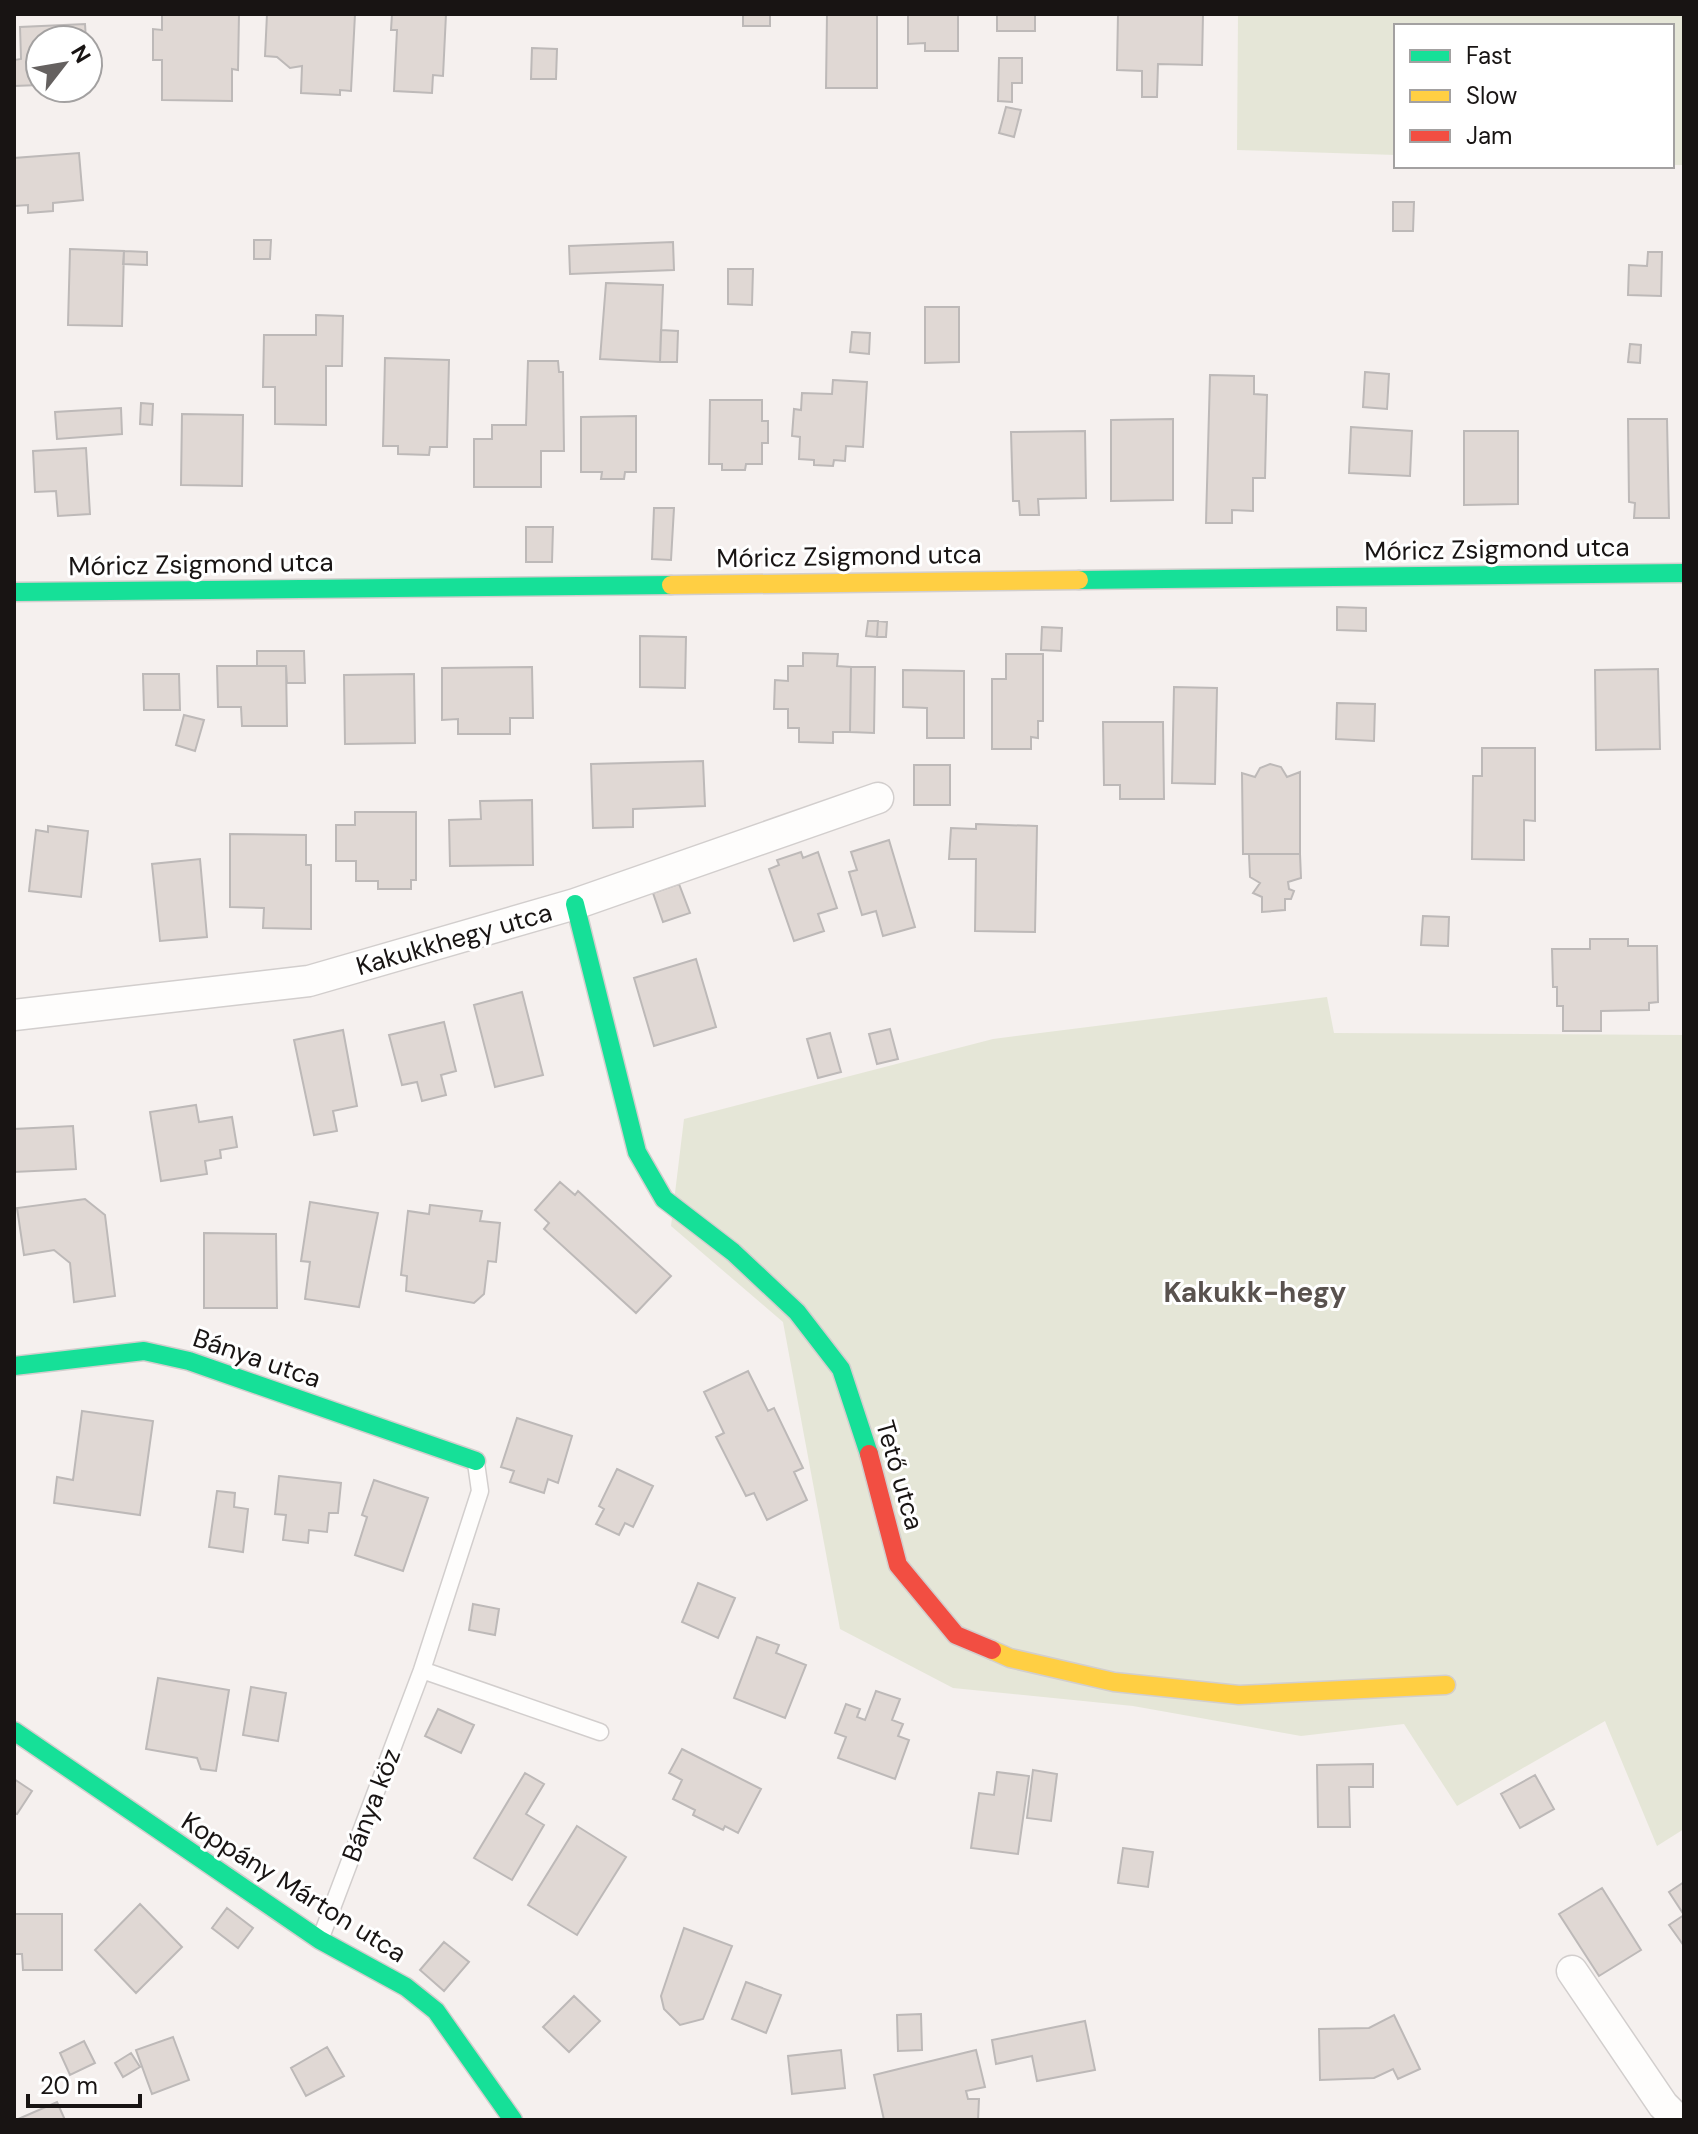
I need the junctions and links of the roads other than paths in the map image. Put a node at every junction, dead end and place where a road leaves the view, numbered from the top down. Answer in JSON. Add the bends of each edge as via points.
{"nodes":[{"id":1,"x":1684,"y":573,"type":"edge"},
{"id":2,"x":14,"y":592,"type":"edge"},
{"id":3,"x":878,"y":798,"type":"dead end"},
{"id":4,"x":575,"y":904,"type":"junction"},
{"id":5,"x":14,"y":1015,"type":"edge"},
{"id":6,"x":14,"y":1366,"type":"edge"},
{"id":7,"x":476,"y":1461,"type":"joint"},
{"id":8,"x":422,"y":1670,"type":"junction"},
{"id":9,"x":1446,"y":1685,"type":"dead end"},
{"id":10,"x":14,"y":1731,"type":"edge"},
{"id":11,"x":600,"y":1732,"type":"dead end"},
{"id":12,"x":320,"y":1940,"type":"junction"},
{"id":13,"x":1572,"y":1971,"type":"dead end"},
{"id":14,"x":513,"y":2120,"type":"edge"},
{"id":15,"x":1678,"y":2120,"type":"edge"}],
"edges":[{"from":1,"to":2,"type":"street","name":"Móricz Zsigmond utca"},
{"from":3,"to":4,"type":"street","name":"Kakukkhegy utca"},
{"from":4,"to":5,"type":"street","name":"Kakukkhegy utca","via":[[309,981]]},
{"from":4,"to":9,"type":"street","name":"Tető utca","via":[[637,1152],[664,1199],[733,1252],[797,1312],[841,1369],[898,1565],[956,1635],[1010,1658],[1114,1682],[1239,1695]]},
{"from":6,"to":7,"type":"street","name":"Bánya utca","via":[[144,1351],[189,1361]]},
{"from":7,"to":8,"type":"lane","name":"Bánya köz","via":[[480,1491]]},
{"from":8,"to":11,"type":"lane"},
{"from":8,"to":12,"type":"lane","name":"Bánya köz"},
{"from":10,"to":12,"type":"street","name":"Koppány Márton utca"},
{"from":12,"to":14,"type":"street","name":"Koppány Márton utca","via":[[406,1987],[436,2011]]},
{"from":13,"to":15,"type":"street"}]}
